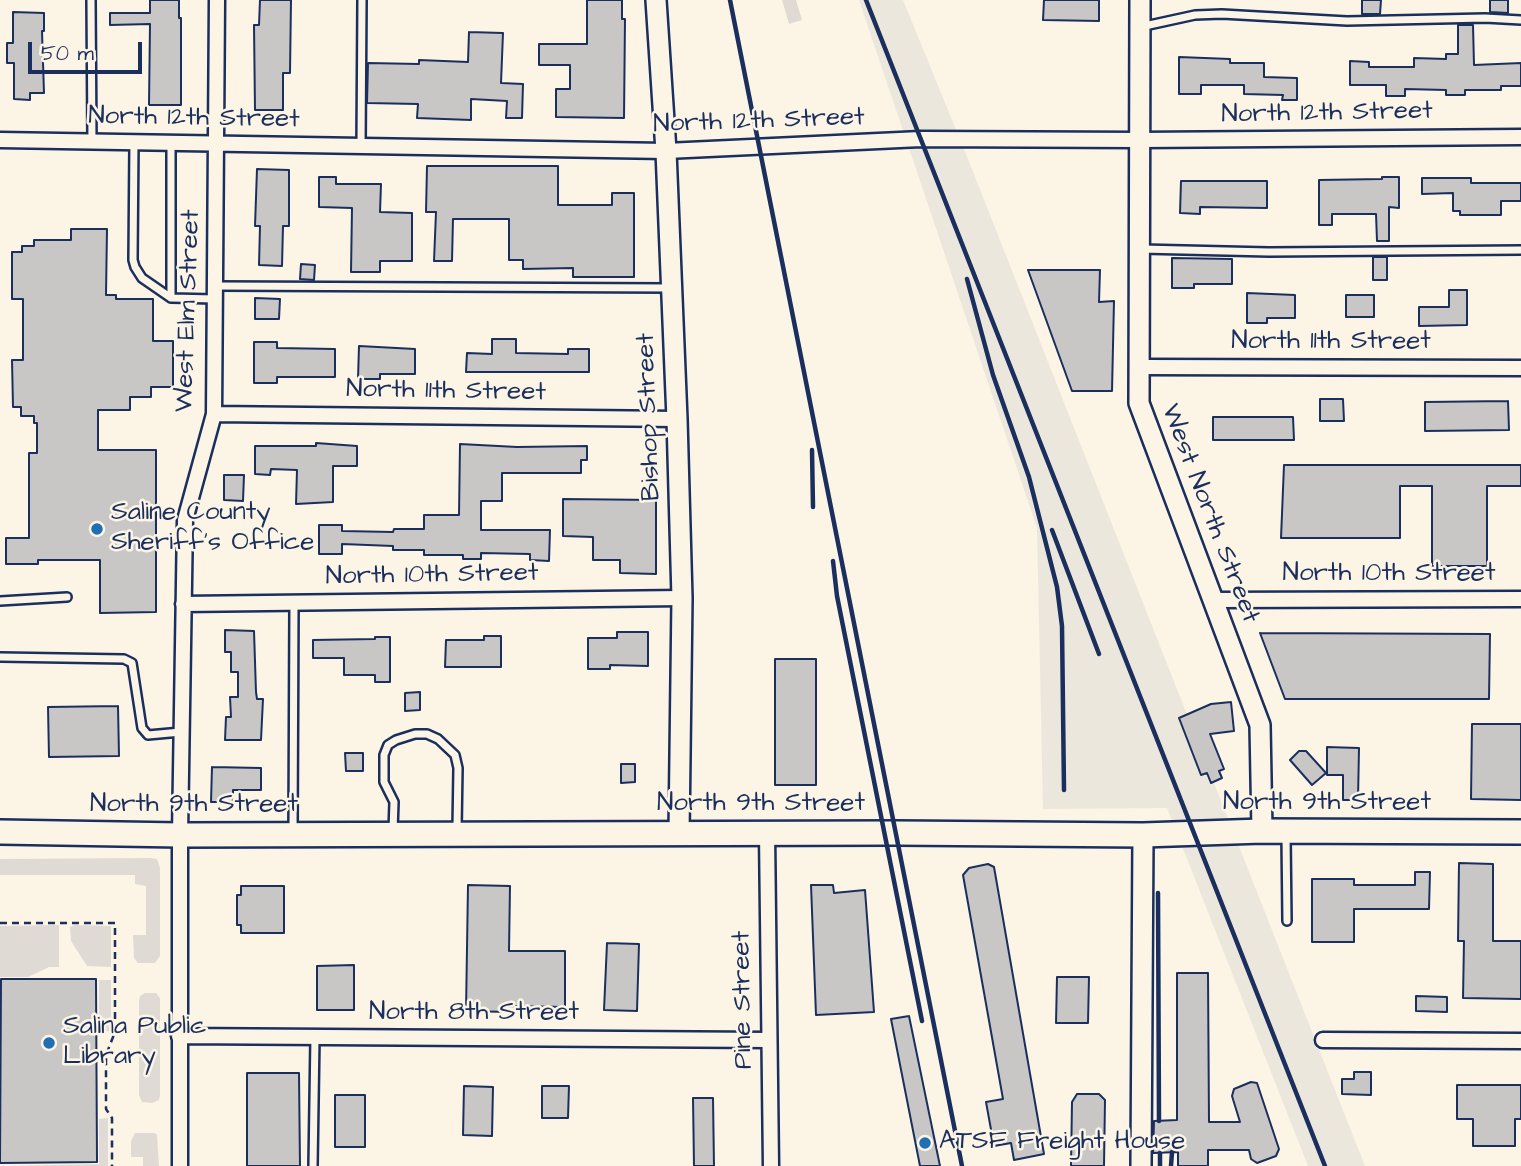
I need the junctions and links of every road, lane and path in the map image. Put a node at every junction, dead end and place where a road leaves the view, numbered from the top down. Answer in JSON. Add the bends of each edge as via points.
{"nodes":[{"id":1,"x":91,"y":0,"type":"edge"},
{"id":2,"x":217,"y":0,"type":"edge"},
{"id":3,"x":362,"y":0,"type":"edge"},
{"id":4,"x":656,"y":0,"type":"edge"},
{"id":5,"x":1140,"y":0,"type":"edge"},
{"id":6,"x":1521,"y":20,"type":"edge"},
{"id":7,"x":1140,"y":27,"type":"junction"},
{"id":8,"x":1521,"y":137,"type":"edge"},
{"id":9,"x":0,"y":140,"type":"edge"},
{"id":10,"x":1140,"y":140,"type":"junction"},
{"id":11,"x":92,"y":142,"type":"junction"},
{"id":12,"x":134,"y":142,"type":"junction"},
{"id":13,"x":171,"y":143,"type":"junction"},
{"id":14,"x":217,"y":144,"type":"junction"},
{"id":15,"x":361,"y":146,"type":"junction"},
{"id":16,"x":666,"y":151,"type":"junction"},
{"id":17,"x":1140,"y":249,"type":"junction"},
{"id":18,"x":1521,"y":250,"type":"edge"},
{"id":19,"x":671,"y":288,"type":"junction"},
{"id":20,"x":216,"y":292,"type":"junction"},
{"id":21,"x":171,"y":298,"type":"junction"},
{"id":22,"x":1140,"y":367,"type":"junction"},
{"id":23,"x":1521,"y":368,"type":"edge"},
{"id":24,"x":214,"y":414,"type":"junction"},
{"id":25,"x":677,"y":419,"type":"junction"},
{"id":26,"x":67,"y":597,"type":"dead end"},
{"id":27,"x":682,"y":598,"type":"junction"},
{"id":28,"x":1521,"y":599,"type":"edge"},
{"id":29,"x":1214,"y":600,"type":"junction"},
{"id":30,"x":0,"y":601,"type":"edge"},
{"id":31,"x":294,"y":602,"type":"junction"},
{"id":32,"x":183,"y":604,"type":"junction"},
{"id":33,"x":0,"y":657,"type":"edge"},
{"id":34,"x":181,"y":732,"type":"junction"},
{"id":35,"x":1262,"y":831,"type":"junction"},
{"id":36,"x":1286,"y":831,"type":"junction"},
{"id":37,"x":0,"y":832,"type":"edge"},
{"id":38,"x":1521,"y":832,"type":"edge"},
{"id":39,"x":679,"y":833,"type":"junction"},
{"id":40,"x":767,"y":833,"type":"junction"},
{"id":41,"x":293,"y":834,"type":"junction"},
{"id":42,"x":393,"y":834,"type":"junction"},
{"id":43,"x":457,"y":834,"type":"junction"},
{"id":44,"x":180,"y":835,"type":"junction"},
{"id":45,"x":1143,"y":835,"type":"junction"},
{"id":46,"x":1287,"y":921,"type":"dead end"},
{"id":47,"x":0,"y":923,"type":"edge"},
{"id":48,"x":179,"y":1037,"type":"junction"},
{"id":49,"x":315,"y":1037,"type":"junction"},
{"id":50,"x":769,"y":1040,"type":"junction"},
{"id":51,"x":1323,"y":1040,"type":"dead end"},
{"id":52,"x":1521,"y":1041,"type":"edge"},
{"id":53,"x":111,"y":1166,"type":"edge"},
{"id":54,"x":180,"y":1166,"type":"edge"},
{"id":55,"x":313,"y":1166,"type":"edge"},
{"id":56,"x":771,"y":1166,"type":"edge"},
{"id":57,"x":1141,"y":1166,"type":"edge"}],
"edges":[{"from":1,"to":11,"type":"lane"},
{"from":2,"to":14,"type":"street","name":"West Elm Street"},
{"from":3,"to":15,"type":"lane"},
{"from":4,"to":16,"type":"street","name":"Bishop Street"},
{"from":5,"to":7,"type":"street","name":"West North Street"},
{"from":6,"to":7,"type":"lane","via":[[1347,21],[1222,14]]},
{"from":7,"to":10,"type":"street","name":"West North Street"},
{"from":8,"to":10,"type":"street","name":"North 12th Street"},
{"from":9,"to":11,"type":"street","name":"North 12th Street"},
{"from":10,"to":16,"type":"street","name":"North 12th Street","via":[[921,139]]},
{"from":10,"to":17,"type":"street","name":"West North Street"},
{"from":11,"to":12,"type":"street","name":"North 12th Street"},
{"from":12,"to":13,"type":"street","name":"North 12th Street"},
{"from":12,"to":21,"type":"lane","via":[[133,260],[142,278]]},
{"from":13,"to":14,"type":"street","name":"North 12th Street"},
{"from":13,"to":21,"type":"lane"},
{"from":14,"to":15,"type":"street","name":"North 12th Street"},
{"from":14,"to":20,"type":"street","name":"West Elm Street"},
{"from":15,"to":16,"type":"street","name":"North 12th Street"},
{"from":16,"to":19,"type":"street","name":"Bishop Street"},
{"from":17,"to":18,"type":"lane"},
{"from":17,"to":22,"type":"street","name":"West North Street"},
{"from":19,"to":20,"type":"lane"},
{"from":19,"to":25,"type":"street","name":"Bishop Street"},
{"from":20,"to":21,"type":"lane"},
{"from":20,"to":24,"type":"street","name":"West Elm Street"},
{"from":22,"to":23,"type":"street","name":"North 11th Street"},
{"from":22,"to":29,"type":"street","name":"West North Street","via":[[1139,403]]},
{"from":24,"to":25,"type":"street","name":"North 11th Street"},
{"from":24,"to":32,"type":"street","name":"West Elm Street","via":[[185,520]]},
{"from":25,"to":27,"type":"street","name":"Bishop Street"},
{"from":26,"to":30,"type":"lane"},
{"from":27,"to":31,"type":"street","name":"North 10th Street"},
{"from":27,"to":39,"type":"street","name":"Bishop Street"},
{"from":28,"to":29,"type":"street","name":"North 10th Street"},
{"from":29,"to":35,"type":"street","name":"West North Street","via":[[1260,725]]},
{"from":31,"to":32,"type":"street","name":"North 10th Street"},
{"from":31,"to":41,"type":"lane"},
{"from":32,"to":34,"type":"street","name":"West Elm Street"},
{"from":33,"to":34,"type":"lane","via":[[124,659],[132,663],[142,728],[148,735]]},
{"from":34,"to":44,"type":"street","name":"West Elm Street"},
{"from":35,"to":36,"type":"main road","name":"North 9th Street"},
{"from":35,"to":45,"type":"main road","name":"North 9th Street"},
{"from":36,"to":38,"type":"main road","name":"North 9th Street"},
{"from":36,"to":46,"type":"lane"},
{"from":37,"to":44,"type":"main road","name":"North 9th Street"},
{"from":39,"to":40,"type":"main road","name":"North 9th Street"},
{"from":39,"to":43,"type":"main road","name":"North 9th Street"},
{"from":40,"to":45,"type":"main road","name":"North 9th Street"},
{"from":40,"to":50,"type":"street","name":"Pine Street"},
{"from":41,"to":42,"type":"main road","name":"North 9th Street"},
{"from":41,"to":44,"type":"main road","name":"North 9th Street"},
{"from":42,"to":43,"type":"main road","name":"North 9th Street"},
{"from":42,"to":43,"type":"lane","via":[[394,802],[384,782],[384,755],[396,740],[427,734],[455,755]]},
{"from":44,"to":48,"type":"street","name":"West Elm Street"},
{"from":45,"to":57,"type":"street"},
{"from":47,"to":53,"type":"path","via":[[115,923],[115,1032],[106,1055]]},
{"from":48,"to":49,"type":"street","name":"North 8th Street"},
{"from":48,"to":54,"type":"street","name":"West Elm Street"},
{"from":49,"to":50,"type":"street","name":"North 8th Street"},
{"from":49,"to":55,"type":"lane"},
{"from":50,"to":56,"type":"street","name":"Pine Street"},
{"from":51,"to":52,"type":"street"}]}
